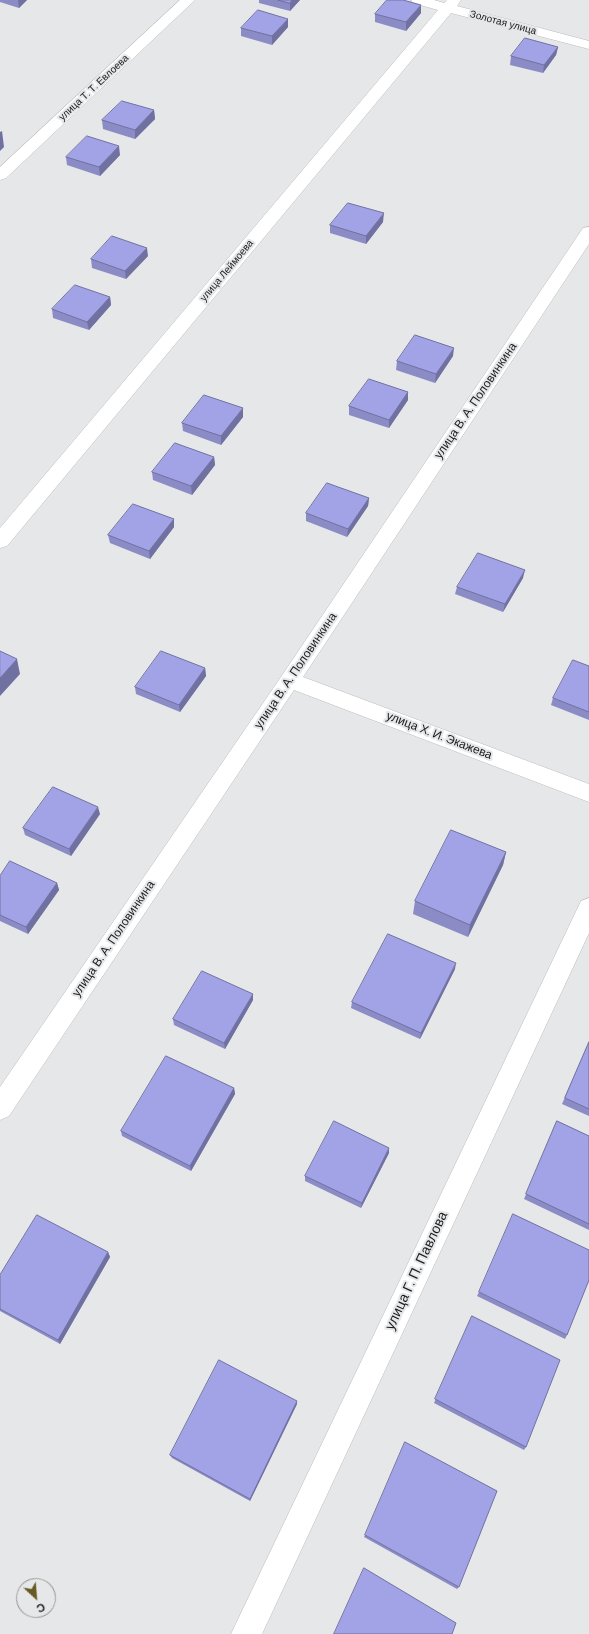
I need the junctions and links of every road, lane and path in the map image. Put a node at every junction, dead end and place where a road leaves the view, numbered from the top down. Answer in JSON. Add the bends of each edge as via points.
{"nodes":[{"id":1,"x":188,"y":0,"type":"edge"},
{"id":2,"x":418,"y":0,"type":"edge"},
{"id":3,"x":450,"y":4,"type":"edge"},
{"id":4,"x":589,"y":45,"type":"edge"},
{"id":5,"x":0,"y":176,"type":"edge"},
{"id":6,"x":589,"y":232,"type":"edge"},
{"id":7,"x":0,"y":541,"type":"edge"},
{"id":8,"x":290,"y":680,"type":"junction"},
{"id":9,"x":589,"y":793,"type":"edge"},
{"id":10,"x":589,"y":908,"type":"edge"},
{"id":11,"x":0,"y":1108,"type":"edge"},
{"id":12,"x":246,"y":1634,"type":"edge"}],
"edges":[{"from":1,"to":5,"type":"street","name":"улица Т. Т. Евлоева"},
{"from":2,"to":3,"type":"street","name":"Золотая улица"},
{"from":3,"to":4,"type":"street","name":"Золотая улица"},
{"from":3,"to":7,"type":"street","name":"улица Леймоева"},
{"from":6,"to":8,"type":"street","name":"улица В. А. Половинкина"},
{"from":8,"to":9,"type":"street","name":"улица Х. И. Экажева"},
{"from":8,"to":11,"type":"street","name":"улица В. А. Половинкина"},
{"from":10,"to":12,"type":"street","name":"улица Г. П. Павлова"}]}
